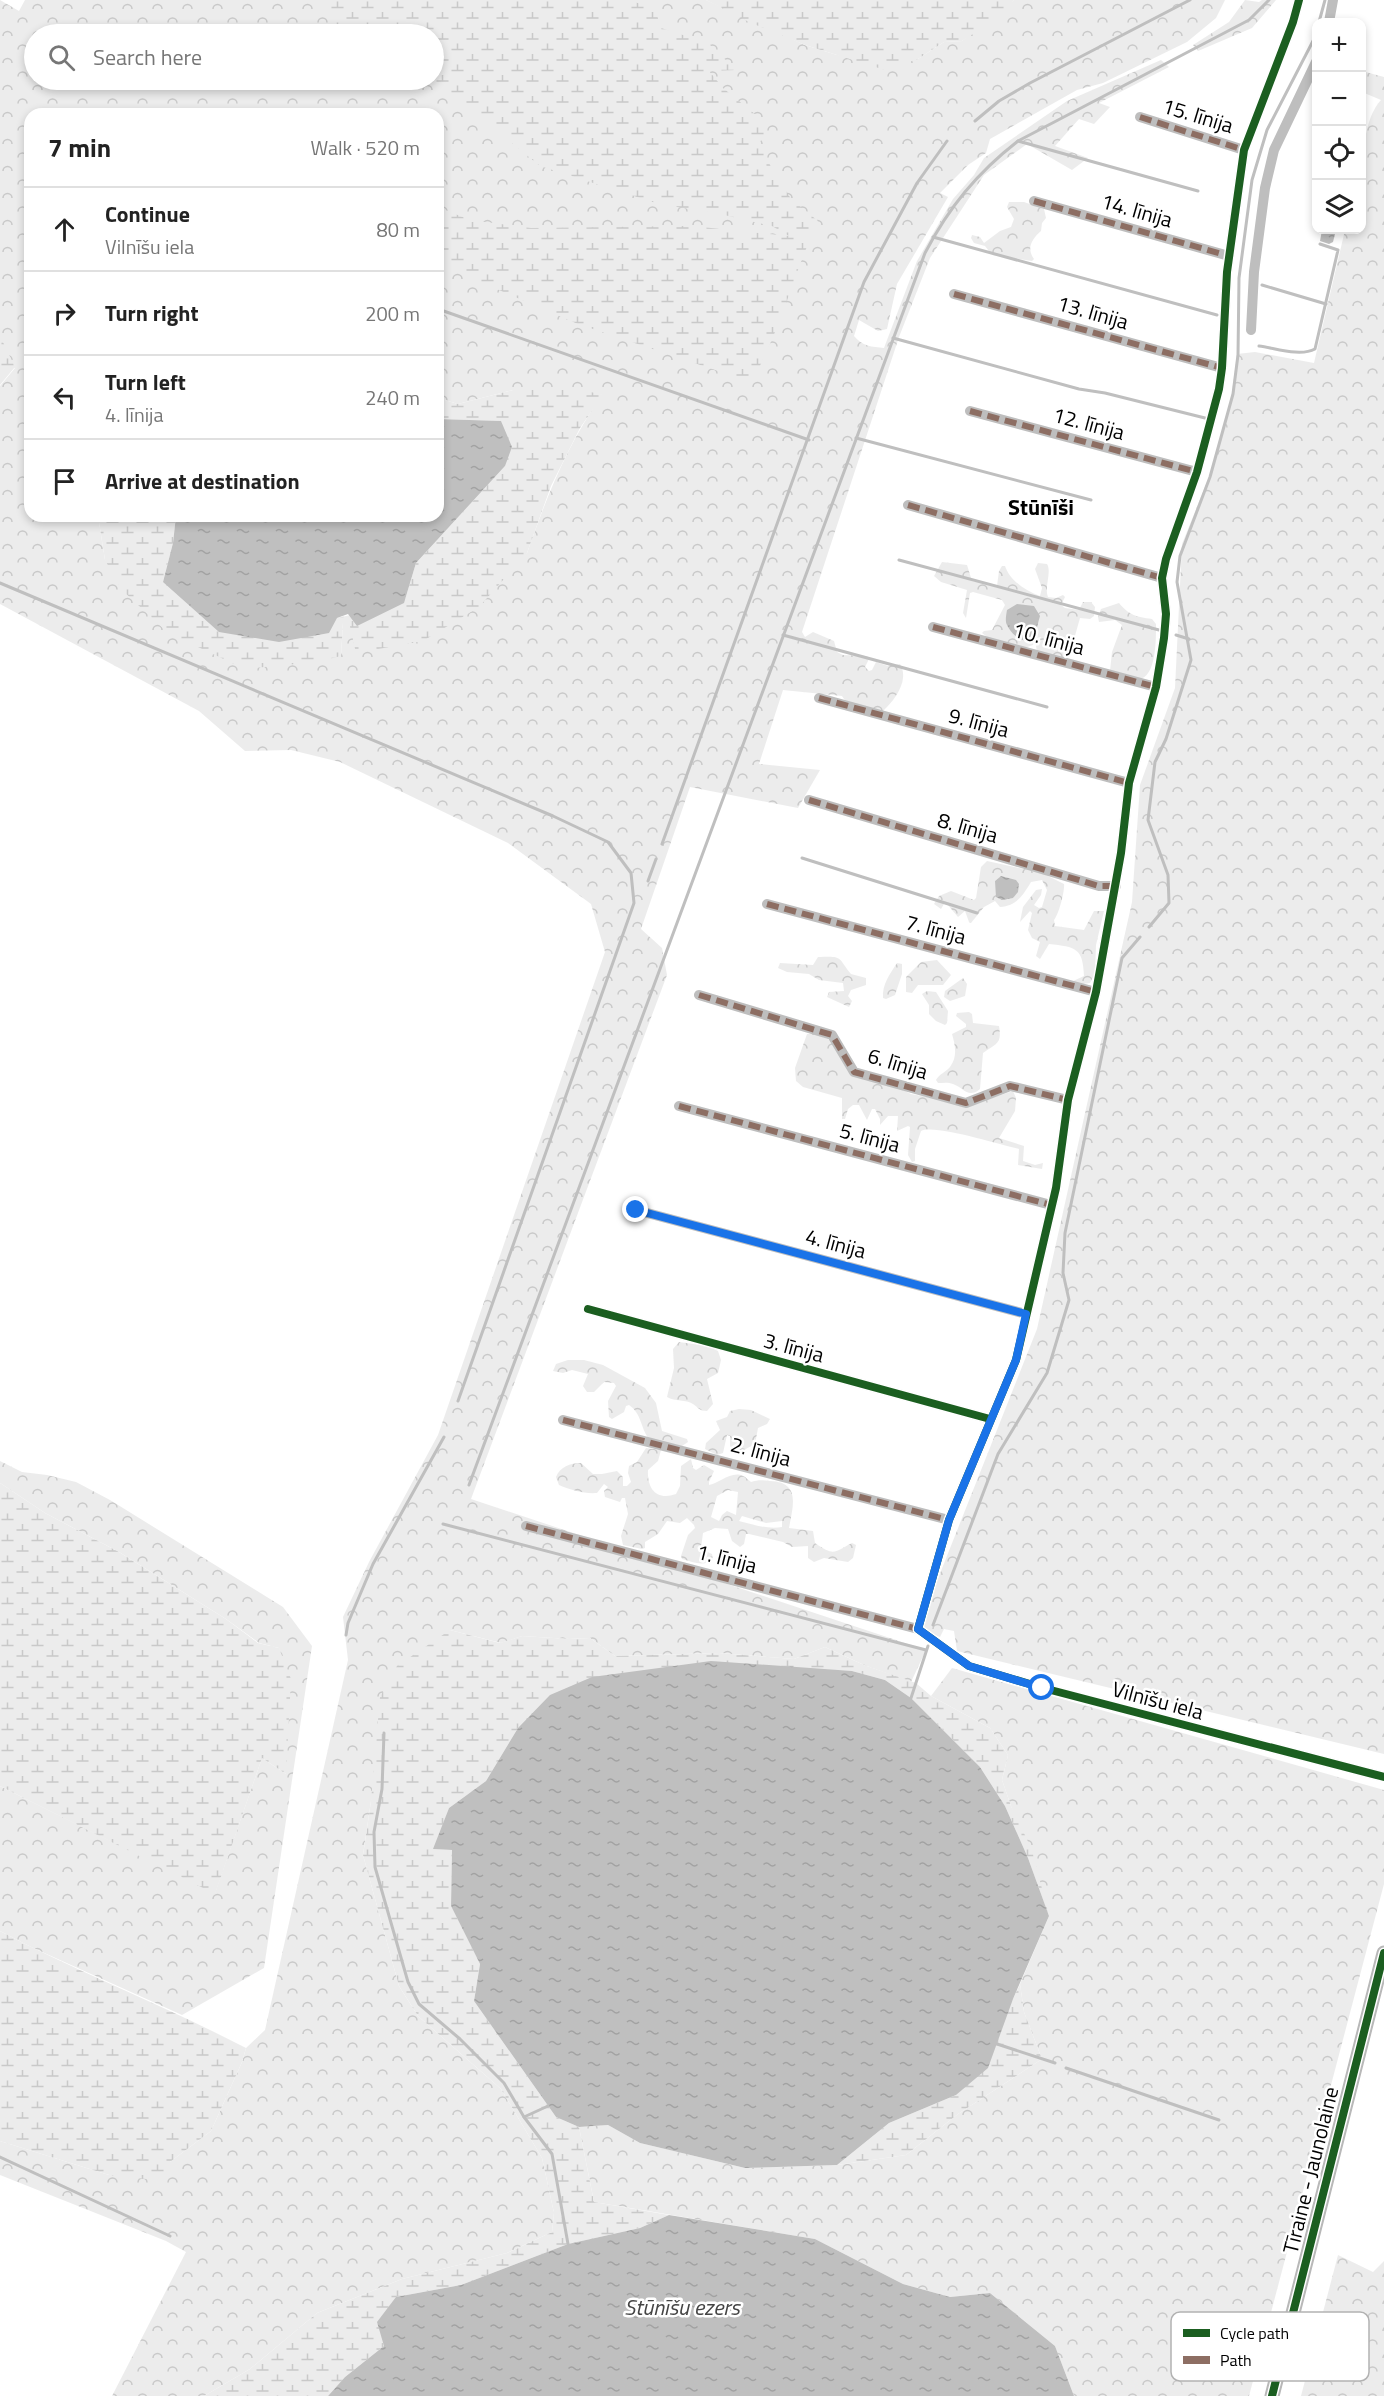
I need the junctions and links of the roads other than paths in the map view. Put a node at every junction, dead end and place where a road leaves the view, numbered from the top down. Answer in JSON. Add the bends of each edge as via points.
{"nodes":[{"id":1,"x":1299,"y":0,"type":"edge"},
{"id":2,"x":1333,"y":0,"type":"edge"},
{"id":3,"x":1330,"y":18,"type":"edge"},
{"id":4,"x":1312,"y":72,"type":"edge"},
{"id":5,"x":1140,"y":117,"type":"dead end"},
{"id":6,"x":1244,"y":150,"type":"junction"},
{"id":7,"x":1034,"y":201,"type":"dead end"},
{"id":8,"x":1229,"y":256,"type":"junction"},
{"id":9,"x":954,"y":294,"type":"dead end"},
{"id":10,"x":1251,"y":330,"type":"dead end"},
{"id":11,"x":1222,"y":368,"type":"junction"},
{"id":12,"x":970,"y":411,"type":"dead end"},
{"id":13,"x":1197,"y":472,"type":"junction"},
{"id":14,"x":908,"y":505,"type":"dead end"},
{"id":15,"x":1162,"y":578,"type":"junction"},
{"id":16,"x":933,"y":627,"type":"dead end"},
{"id":17,"x":1156,"y":687,"type":"junction"},
{"id":18,"x":819,"y":698,"type":"dead end"},
{"id":19,"x":1128,"y":783,"type":"junction"},
{"id":20,"x":809,"y":800,"type":"dead end"},
{"id":21,"x":1116,"y":886,"type":"junction"},
{"id":22,"x":767,"y":904,"type":"dead end"},
{"id":23,"x":1096,"y":992,"type":"junction"},
{"id":24,"x":699,"y":995,"type":"dead end"},
{"id":25,"x":1068,"y":1100,"type":"junction"},
{"id":26,"x":679,"y":1106,"type":"dead end"},
{"id":27,"x":1051,"y":1205,"type":"junction"},
{"id":28,"x":636,"y":1210,"type":"dead end"},
{"id":29,"x":588,"y":1309,"type":"dead end"},
{"id":30,"x":1026,"y":1314,"type":"junction"},
{"id":31,"x":990,"y":1419,"type":"junction"},
{"id":32,"x":563,"y":1420,"type":"dead end"},
{"id":33,"x":949,"y":1520,"type":"junction"},
{"id":34,"x":526,"y":1526,"type":"dead end"},
{"id":35,"x":918,"y":1629,"type":"junction"},
{"id":36,"x":1384,"y":1777,"type":"edge"},
{"id":37,"x":1384,"y":1953,"type":"edge"},
{"id":38,"x":1293,"y":2312,"type":"edge"},
{"id":39,"x":1276,"y":2381,"type":"edge"},
{"id":40,"x":1272,"y":2396,"type":"edge"}],
"edges":[{"from":1,"to":6,"type":"street"},
{"from":2,"to":3,"type":"street"},
{"from":4,"to":10,"type":"street","via":[[1274,150],[1254,272]]},
{"from":5,"to":6,"type":"street","name":"15. līnija"},
{"from":6,"to":8,"type":"street"},
{"from":7,"to":8,"type":"street","name":"14. līnija"},
{"from":8,"to":11,"type":"street"},
{"from":9,"to":11,"type":"street","name":"13. līnija"},
{"from":11,"to":13,"type":"street"},
{"from":12,"to":13,"type":"street","name":"12. līnija"},
{"from":13,"to":15,"type":"street"},
{"from":14,"to":15,"type":"street"},
{"from":15,"to":17,"type":"street","via":[[1166,614]]},
{"from":16,"to":17,"type":"street","name":"10. līnija"},
{"from":17,"to":19,"type":"street"},
{"from":18,"to":19,"type":"street","name":"9. līnija"},
{"from":19,"to":21,"type":"street"},
{"from":20,"to":21,"type":"street","name":"8. līnija","via":[[1099,886]]},
{"from":21,"to":23,"type":"street"},
{"from":22,"to":23,"type":"street","name":"7. līnija"},
{"from":23,"to":25,"type":"street"},
{"from":24,"to":25,"type":"street","name":"6. līnija","via":[[832,1035],[854,1072],[966,1103],[1010,1086]]},
{"from":25,"to":27,"type":"street"},
{"from":26,"to":27,"type":"street","name":"5. līnija"},
{"from":27,"to":30,"type":"street"},
{"from":28,"to":30,"type":"street","name":"4. līnija"},
{"from":29,"to":31,"type":"street","name":"3. līnija"},
{"from":30,"to":31,"type":"street","via":[[1016,1360]]},
{"from":31,"to":33,"type":"street"},
{"from":32,"to":33,"type":"street","name":"2. līnija"},
{"from":33,"to":35,"type":"street"},
{"from":34,"to":35,"type":"street","name":"1. līnija"},
{"from":35,"to":36,"type":"street","name":"Vilnīšu iela","via":[[969,1666]]},
{"from":37,"to":38,"type":"main road","name":"Tīraine - Jaunolaine"},
{"from":39,"to":40,"type":"main road","name":"Tīraine - Jaunolaine"}]}
